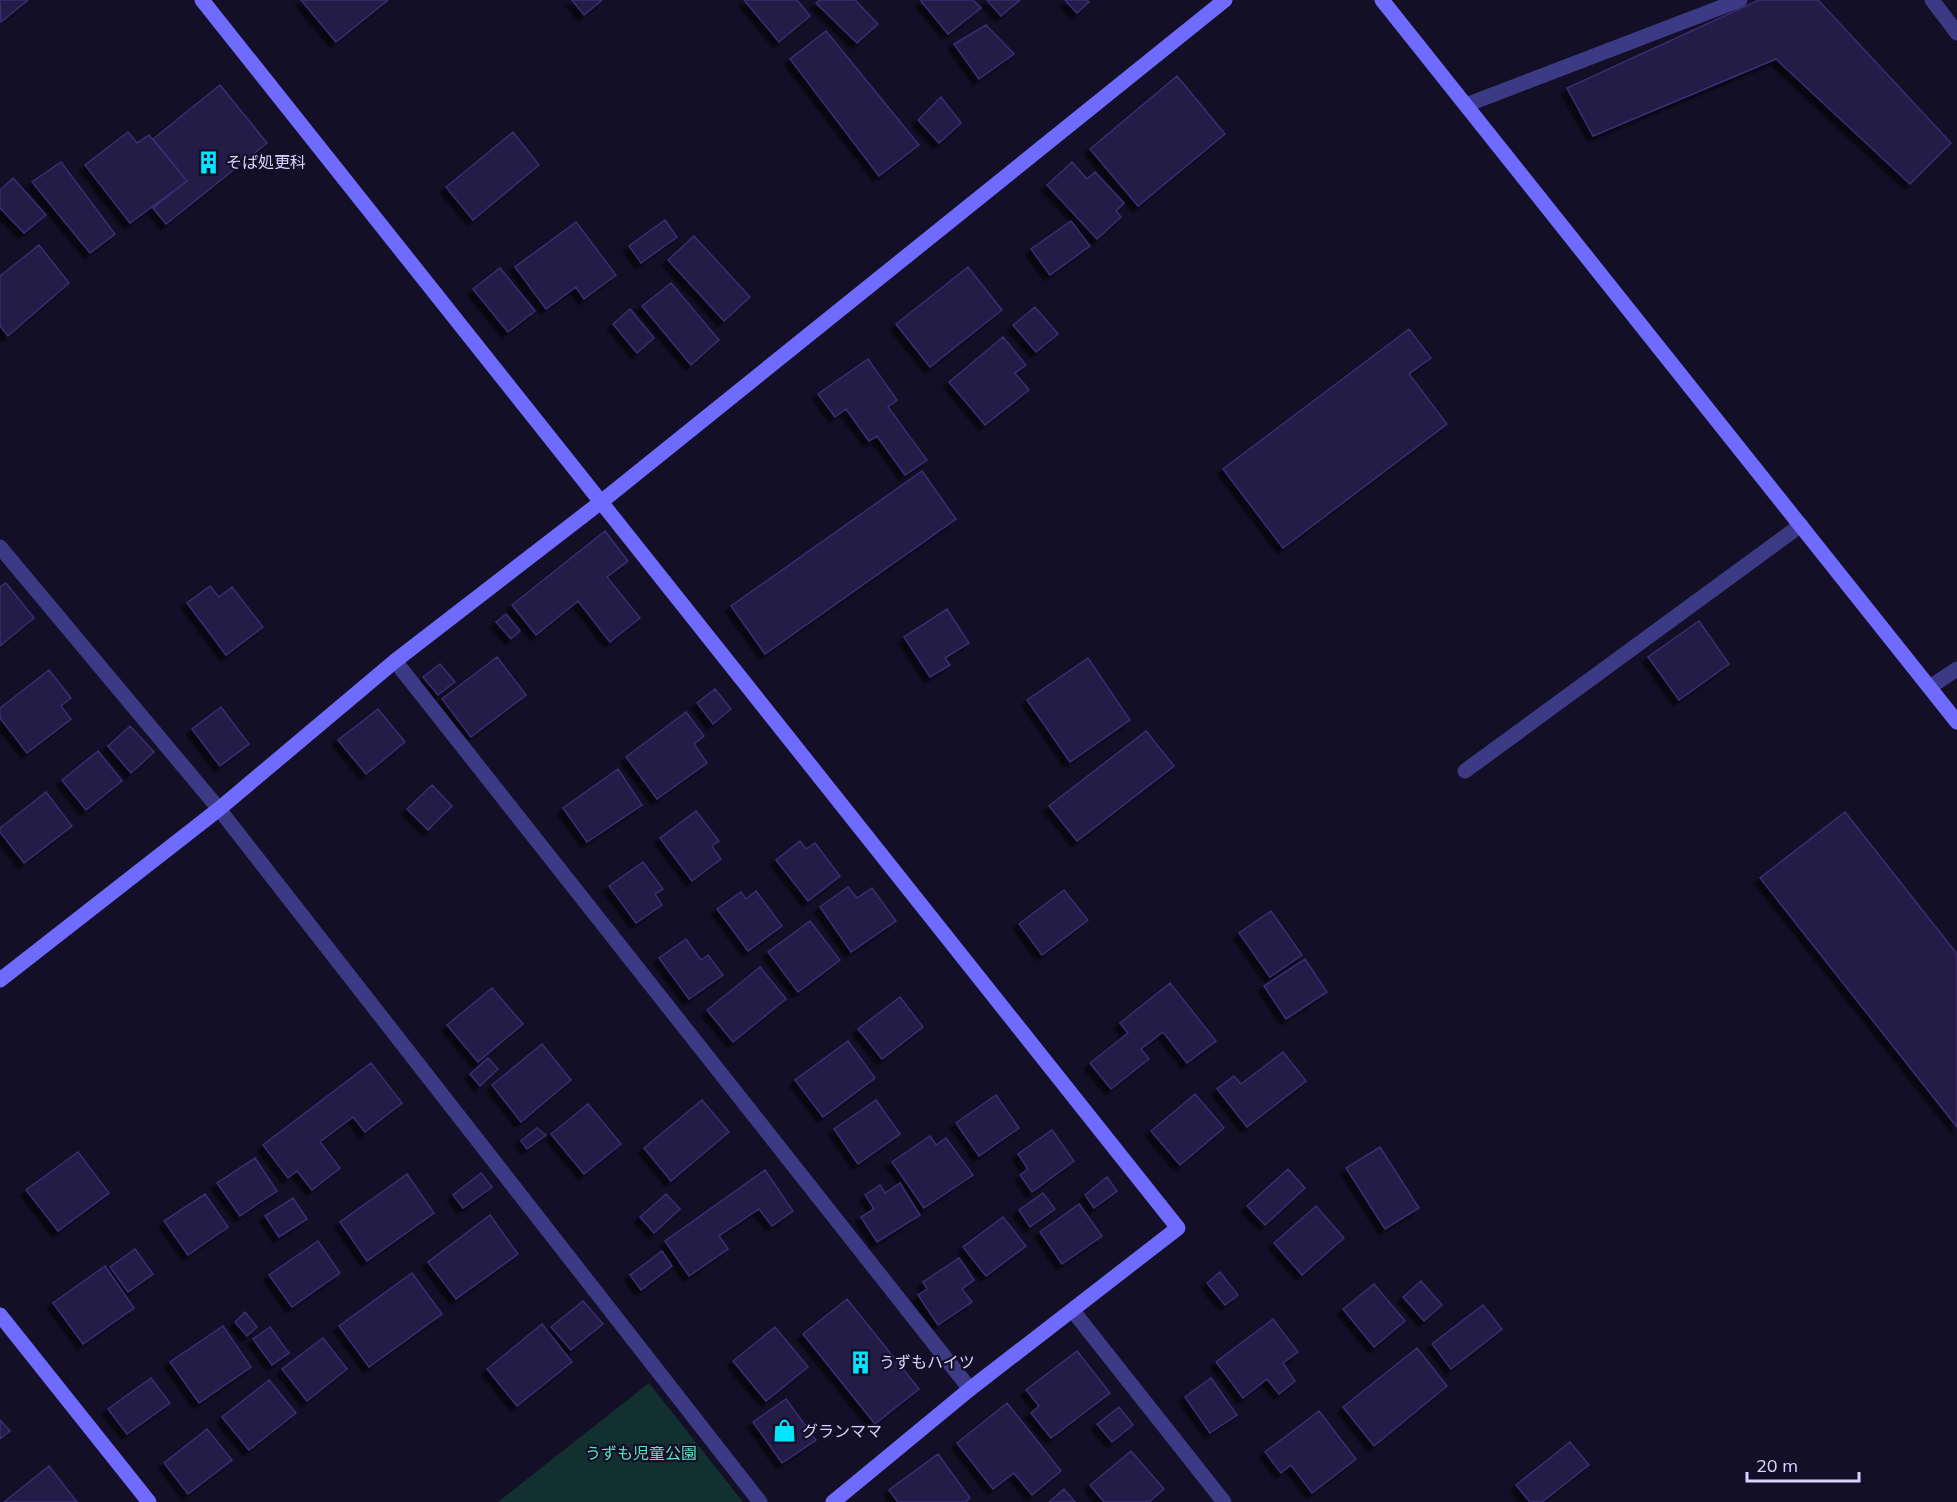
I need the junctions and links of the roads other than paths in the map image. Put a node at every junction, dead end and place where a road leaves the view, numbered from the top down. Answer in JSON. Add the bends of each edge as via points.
{"nodes":[{"id":1,"x":202,"y":0,"type":"edge"},
{"id":2,"x":1225,"y":0,"type":"edge"},
{"id":3,"x":1382,"y":0,"type":"edge"},
{"id":4,"x":1740,"y":0,"type":"edge"},
{"id":5,"x":1932,"y":0,"type":"edge"},
{"id":6,"x":1957,"y":33,"type":"edge"},
{"id":7,"x":1467,"y":105,"type":"junction"},
{"id":8,"x":601,"y":502,"type":"junction"},
{"id":9,"x":1801,"y":525,"type":"junction"},
{"id":10,"x":0,"y":547,"type":"edge"},
{"id":11,"x":395,"y":661,"type":"junction"},
{"id":12,"x":1957,"y":669,"type":"edge"},
{"id":13,"x":1930,"y":687,"type":"junction"},
{"id":14,"x":1957,"y":722,"type":"edge"},
{"id":15,"x":1465,"y":771,"type":"dead end"},
{"id":16,"x":219,"y":809,"type":"junction"},
{"id":17,"x":0,"y":980,"type":"edge"},
{"id":18,"x":1073,"y":1311,"type":"junction"},
{"id":19,"x":0,"y":1315,"type":"edge"},
{"id":20,"x":970,"y":1389,"type":"junction"},
{"id":21,"x":149,"y":1502,"type":"edge"},
{"id":22,"x":760,"y":1502,"type":"edge"},
{"id":23,"x":832,"y":1502,"type":"edge"},
{"id":24,"x":1224,"y":1502,"type":"edge"}],
"edges":[{"from":1,"to":8,"type":"street"},
{"from":2,"to":8,"type":"street"},
{"from":3,"to":7,"type":"street"},
{"from":4,"to":7,"type":"street"},
{"from":5,"to":6,"type":"street"},
{"from":7,"to":9,"type":"street"},
{"from":8,"to":11,"type":"street"},
{"from":8,"to":18,"type":"street","via":[[1178,1228]]},
{"from":9,"to":13,"type":"street"},
{"from":9,"to":15,"type":"street"},
{"from":10,"to":16,"type":"street"},
{"from":11,"to":16,"type":"street"},
{"from":11,"to":20,"type":"street"},
{"from":12,"to":13,"type":"street"},
{"from":13,"to":14,"type":"street"},
{"from":16,"to":17,"type":"street"},
{"from":16,"to":22,"type":"street"},
{"from":18,"to":20,"type":"street"},
{"from":18,"to":24,"type":"street"},
{"from":19,"to":21,"type":"street"},
{"from":20,"to":23,"type":"street"}]}
